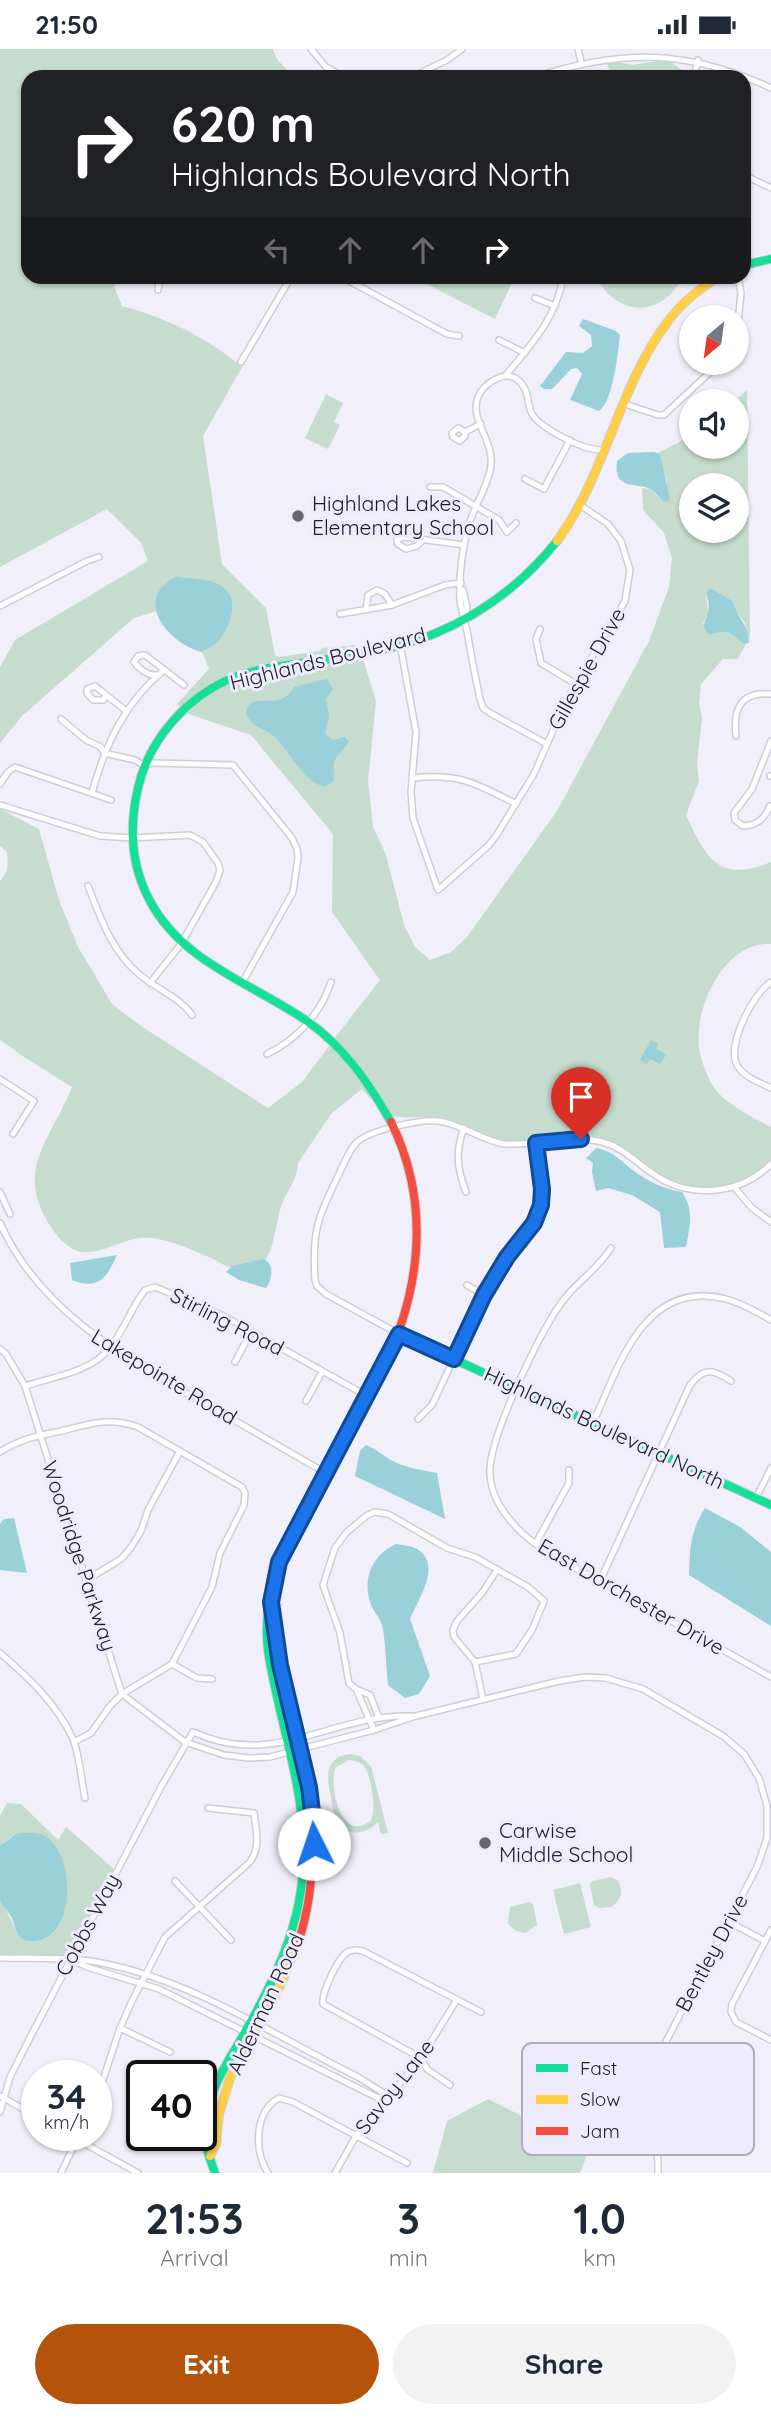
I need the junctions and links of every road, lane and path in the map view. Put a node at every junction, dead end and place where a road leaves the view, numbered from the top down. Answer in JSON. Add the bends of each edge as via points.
{"nodes":[{"id":1,"x":311,"y":49,"type":"edge"},
{"id":2,"x":462,"y":49,"type":"edge"},
{"id":3,"x":578,"y":49,"type":"edge"},
{"id":4,"x":698,"y":59,"type":"junction"},
{"id":5,"x":581,"y":61,"type":"junction"},
{"id":6,"x":331,"y":70,"type":"edge"},
{"id":7,"x":426,"y":70,"type":"edge"},
{"id":8,"x":556,"y":70,"type":"edge"},
{"id":9,"x":696,"y":70,"type":"edge"},
{"id":10,"x":731,"y":70,"type":"edge"},
{"id":11,"x":751,"y":78,"type":"edge"},
{"id":12,"x":771,"y":87,"type":"edge"},
{"id":13,"x":751,"y":179,"type":"edge"},
{"id":14,"x":771,"y":188,"type":"edge"},
{"id":15,"x":771,"y":259,"type":"edge"},
{"id":16,"x":751,"y":263,"type":"edge"},
{"id":17,"x":159,"y":284,"type":"edge"},
{"id":18,"x":287,"y":284,"type":"edge"},
{"id":19,"x":355,"y":284,"type":"edge"},
{"id":20,"x":561,"y":284,"type":"edge"},
{"id":21,"x":707,"y":284,"type":"edge"},
{"id":22,"x":739,"y":284,"type":"edge"},
{"id":23,"x":158,"y":290,"type":"dead end"},
{"id":24,"x":535,"y":297,"type":"dead end"},
{"id":25,"x":740,"y":305,"type":"edge"},
{"id":26,"x":555,"y":306,"type":"junction"},
{"id":27,"x":459,"y":335,"type":"dead end"},
{"id":28,"x":499,"y":340,"type":"dead end"},
{"id":29,"x":525,"y":353,"type":"junction"},
{"id":30,"x":241,"y":362,"type":"dead end"},
{"id":31,"x":506,"y":375,"type":"junction"},
{"id":32,"x":707,"y":375,"type":"edge"},
{"id":33,"x":625,"y":404,"type":"junction"},
{"id":34,"x":481,"y":424,"type":"junction"},
{"id":35,"x":465,"y":432,"type":"dead end"},
{"id":36,"x":570,"y":440,"type":"junction"},
{"id":37,"x":605,"y":449,"type":"junction"},
{"id":38,"x":525,"y":479,"type":"dead end"},
{"id":39,"x":430,"y":487,"type":"dead end"},
{"id":40,"x":580,"y":505,"type":"junction"},
{"id":41,"x":475,"y":506,"type":"junction"},
{"id":42,"x":516,"y":523,"type":"dead end"},
{"id":43,"x":423,"y":540,"type":"dead end"},
{"id":44,"x":464,"y":545,"type":"junction"},
{"id":45,"x":99,"y":557,"type":"dead end"},
{"id":46,"x":461,"y":583,"type":"junction"},
{"id":47,"x":392,"y":605,"type":"junction"},
{"id":48,"x":0,"y":606,"type":"edge"},
{"id":49,"x":366,"y":610,"type":"junction"},
{"id":50,"x":340,"y":614,"type":"dead end"},
{"id":51,"x":465,"y":620,"type":"junction"},
{"id":52,"x":540,"y":629,"type":"dead end"},
{"id":53,"x":400,"y":645,"type":"junction"},
{"id":54,"x":163,"y":670,"type":"junction"},
{"id":55,"x":157,"y":675,"type":"junction"},
{"id":56,"x":576,"y":684,"type":"junction"},
{"id":57,"x":184,"y":685,"type":"dead end"},
{"id":58,"x":771,"y":694,"type":"edge"},
{"id":59,"x":106,"y":697,"type":"dead end"},
{"id":60,"x":125,"y":710,"type":"junction"},
{"id":61,"x":61,"y":719,"type":"dead end"},
{"id":62,"x":736,"y":736,"type":"dead end"},
{"id":63,"x":771,"y":741,"type":"edge"},
{"id":64,"x":547,"y":744,"type":"junction"},
{"id":65,"x":104,"y":753,"type":"junction"},
{"id":66,"x":143,"y":765,"type":"junction"},
{"id":67,"x":413,"y":778,"type":"junction"},
{"id":68,"x":0,"y":784,"type":"edge"},
{"id":69,"x":92,"y":793,"type":"junction"},
{"id":70,"x":111,"y":800,"type":"dead end"},
{"id":71,"x":516,"y":804,"type":"junction"},
{"id":72,"x":0,"y":806,"type":"edge"},
{"id":73,"x":770,"y":806,"type":"edge"},
{"id":74,"x":132,"y":838,"type":"junction"},
{"id":75,"x":88,"y":886,"type":"dead end"},
{"id":76,"x":181,"y":944,"type":"junction"},
{"id":77,"x":149,"y":982,"type":"junction"},
{"id":78,"x":331,"y":982,"type":"dead end"},
{"id":79,"x":771,"y":982,"type":"edge"},
{"id":80,"x":243,"y":983,"type":"junction"},
{"id":81,"x":192,"y":1015,"type":"dead end"},
{"id":82,"x":309,"y":1023,"type":"junction"},
{"id":83,"x":267,"y":1054,"type":"dead end"},
{"id":84,"x":0,"y":1079,"type":"edge"},
{"id":85,"x":771,"y":1088,"type":"edge"},
{"id":86,"x":394,"y":1128,"type":"junction"},
{"id":87,"x":464,"y":1128,"type":"junction"},
{"id":88,"x":13,"y":1134,"type":"dead end"},
{"id":89,"x":536,"y":1143,"type":"junction"},
{"id":90,"x":771,"y":1164,"type":"edge"},
{"id":91,"x":734,"y":1187,"type":"junction"},
{"id":92,"x":0,"y":1192,"type":"edge"},
{"id":93,"x":466,"y":1192,"type":"dead end"},
{"id":94,"x":10,"y":1214,"type":"dead end"},
{"id":95,"x":771,"y":1222,"type":"edge"},
{"id":96,"x":0,"y":1223,"type":"edge"},
{"id":97,"x":3,"y":1235,"type":"edge"},
{"id":98,"x":611,"y":1248,"type":"dead end"},
{"id":99,"x":467,"y":1285,"type":"dead end"},
{"id":100,"x":484,"y":1295,"type":"junction"},
{"id":101,"x":771,"y":1320,"type":"edge"},
{"id":102,"x":251,"y":1332,"type":"junction"},
{"id":103,"x":399,"y":1334,"type":"junction"},
{"id":104,"x":110,"y":1348,"type":"junction"},
{"id":105,"x":0,"y":1349,"type":"edge"},
{"id":106,"x":454,"y":1359,"type":"junction"},
{"id":107,"x":235,"y":1362,"type":"dead end"},
{"id":108,"x":322,"y":1372,"type":"junction"},
{"id":109,"x":732,"y":1381,"type":"dead end"},
{"id":110,"x":25,"y":1386,"type":"junction"},
{"id":111,"x":517,"y":1389,"type":"junction"},
{"id":112,"x":367,"y":1397,"type":"junction"},
{"id":113,"x":306,"y":1401,"type":"dead end"},
{"id":114,"x":418,"y":1419,"type":"dead end"},
{"id":115,"x":593,"y":1423,"type":"junction"},
{"id":116,"x":40,"y":1435,"type":"junction"},
{"id":117,"x":180,"y":1451,"type":"junction"},
{"id":118,"x":0,"y":1452,"type":"edge"},
{"id":119,"x":659,"y":1454,"type":"junction"},
{"id":120,"x":771,"y":1468,"type":"edge"},
{"id":121,"x":569,"y":1470,"type":"dead end"},
{"id":122,"x":324,"y":1472,"type":"junction"},
{"id":123,"x":756,"y":1498,"type":"junction"},
{"id":124,"x":771,"y":1505,"type":"edge"},
{"id":125,"x":536,"y":1543,"type":"junction"},
{"id":126,"x":498,"y":1570,"type":"junction"},
{"id":127,"x":88,"y":1579,"type":"junction"},
{"id":128,"x":600,"y":1581,"type":"junction"},
{"id":129,"x":271,"y":1602,"type":"junction"},
{"id":130,"x":0,"y":1653,"type":"edge"},
{"id":131,"x":475,"y":1662,"type":"junction"},
{"id":132,"x":172,"y":1664,"type":"junction"},
{"id":133,"x":771,"y":1677,"type":"edge"},
{"id":134,"x":212,"y":1679,"type":"dead end"},
{"id":135,"x":356,"y":1689,"type":"junction"},
{"id":136,"x":122,"y":1694,"type":"junction"},
{"id":137,"x":368,"y":1694,"type":"junction"},
{"id":138,"x":361,"y":1699,"type":"junction"},
{"id":139,"x":483,"y":1699,"type":"junction"},
{"id":140,"x":416,"y":1716,"type":"junction"},
{"id":141,"x":379,"y":1718,"type":"junction"},
{"id":142,"x":370,"y":1720,"type":"junction"},
{"id":143,"x":374,"y":1730,"type":"junction"},
{"id":144,"x":298,"y":1738,"type":"junction"},
{"id":145,"x":288,"y":1741,"type":"junction"},
{"id":146,"x":74,"y":1742,"type":"junction"},
{"id":147,"x":185,"y":1742,"type":"junction"},
{"id":148,"x":301,"y":1749,"type":"junction"},
{"id":149,"x":290,"y":1752,"type":"junction"},
{"id":150,"x":85,"y":1798,"type":"dead end"},
{"id":151,"x":208,"y":1808,"type":"dead end"},
{"id":152,"x":175,"y":1881,"type":"dead end"},
{"id":153,"x":200,"y":1906,"type":"junction"},
{"id":154,"x":729,"y":1922,"type":"junction"},
{"id":155,"x":771,"y":1930,"type":"edge"},
{"id":156,"x":231,"y":1940,"type":"dead end"},
{"id":157,"x":765,"y":1941,"type":"junction"},
{"id":158,"x":0,"y":1958,"type":"edge"},
{"id":159,"x":70,"y":1959,"type":"junction"},
{"id":160,"x":146,"y":1975,"type":"junction"},
{"id":161,"x":142,"y":1983,"type":"junction"},
{"id":162,"x":456,"y":2001,"type":"junction"},
{"id":163,"x":481,"y":2011,"type":"dead end"},
{"id":164,"x":254,"y":2024,"type":"junction"},
{"id":165,"x":120,"y":2028,"type":"junction"},
{"id":166,"x":249,"y":2034,"type":"junction"},
{"id":167,"x":771,"y":2040,"type":"edge"},
{"id":168,"x":665,"y":2043,"type":"edge"},
{"id":169,"x":170,"y":2052,"type":"dead end"},
{"id":170,"x":421,"y":2058,"type":"junction"},
{"id":171,"x":109,"y":2060,"type":"edge"},
{"id":172,"x":450,"y":2085,"type":"dead end"},
{"id":173,"x":2,"y":2098,"type":"edge"},
{"id":174,"x":385,"y":2098,"type":"junction"},
{"id":175,"x":21,"y":2108,"type":"edge"},
{"id":176,"x":0,"y":2112,"type":"edge"},
{"id":177,"x":356,"y":2136,"type":"junction"},
{"id":178,"x":71,"y":2151,"type":"edge"},
{"id":179,"x":101,"y":2151,"type":"edge"},
{"id":180,"x":658,"y":2155,"type":"edge"},
{"id":181,"x":407,"y":2163,"type":"dead end"},
{"id":182,"x":61,"y":2173,"type":"edge"},
{"id":183,"x":138,"y":2173,"type":"edge"},
{"id":184,"x":215,"y":2173,"type":"edge"},
{"id":185,"x":268,"y":2173,"type":"edge"},
{"id":186,"x":335,"y":2173,"type":"edge"},
{"id":187,"x":658,"y":2173,"type":"edge"}],
"edges":[{"from":1,"to":6,"type":"street"},
{"from":2,"to":7,"type":"street"},
{"from":3,"to":5,"type":"street"},
{"from":4,"to":5,"type":"street","via":[[643,54]]},
{"from":4,"to":9,"type":"street"},
{"from":4,"to":10,"type":"street"},
{"from":5,"to":8,"type":"street"},
{"from":11,"to":12,"type":"street"},
{"from":13,"to":14,"type":"street"},
{"from":15,"to":16,"type":"street"},
{"from":17,"to":23,"type":"street"},
{"from":18,"to":30,"type":"street"},
{"from":19,"to":27,"type":"street","via":[[447,334]]},
{"from":20,"to":26,"type":"street"},
{"from":21,"to":33,"type":"street","name":"Highlands Boulevard","via":[[660,328]]},
{"from":22,"to":25,"type":"street"},
{"from":24,"to":26,"type":"street"},
{"from":26,"to":29,"type":"street"},
{"from":28,"to":29,"type":"street"},
{"from":29,"to":31,"type":"street"},
{"from":31,"to":34,"type":"street","via":[[492,380],[477,399]]},
{"from":31,"to":36,"type":"street","via":[[526,389],[538,423]]},
{"from":32,"to":33,"type":"street","via":[[664,415]]},
{"from":33,"to":37,"type":"street","name":"Highlands Boulevard"},
{"from":34,"to":35,"type":"street"},
{"from":34,"to":41,"type":"street","via":[[492,461]]},
{"from":36,"to":37,"type":"street","via":[[598,452]]},
{"from":36,"to":38,"type":"street","via":[[544,489]]},
{"from":37,"to":40,"type":"street","name":"Highlands Boulevard"},
{"from":39,"to":41,"type":"street","via":[[443,487]]},
{"from":40,"to":51,"type":"street","name":"Highlands Boulevard","via":[[529,572]]},
{"from":40,"to":56,"type":"street","name":"Gillespie Drive","via":[[618,535],[630,570],[625,601]]},
{"from":41,"to":42,"type":"street","via":[[499,520],[507,532]]},
{"from":41,"to":44,"type":"street"},
{"from":43,"to":44,"type":"street"},
{"from":44,"to":46,"type":"street"},
{"from":45,"to":48,"type":"street"},
{"from":46,"to":47,"type":"street"},
{"from":46,"to":51,"type":"street"},
{"from":47,"to":49,"type":"street"},
{"from":47,"to":49,"type":"street","via":[[377,590],[368,595]]},
{"from":49,"to":50,"type":"street"},
{"from":51,"to":53,"type":"street","name":"Highlands Boulevard"},
{"from":51,"to":64,"type":"street","via":[[483,708]]},
{"from":52,"to":56,"type":"street","via":[[536,639],[541,663]]},
{"from":53,"to":66,"type":"street","name":"Highlands Boulevard","via":[[234,677],[181,713]]},
{"from":53,"to":67,"type":"street","via":[[416,733]]},
{"from":54,"to":55,"type":"street"},
{"from":54,"to":55,"type":"street","via":[[145,655],[138,656],[137,666]]},
{"from":54,"to":57,"type":"street"},
{"from":55,"to":60,"type":"street"},
{"from":56,"to":64,"type":"street","name":"Gillespie Drive"},
{"from":58,"to":62,"type":"street","via":[[754,694],[742,702],[735,713]]},
{"from":59,"to":60,"type":"street"},
{"from":60,"to":65,"type":"street"},
{"from":61,"to":65,"type":"street"},
{"from":63,"to":73,"type":"street","via":[[752,789],[734,813],[735,820],[743,826],[755,825]]},
{"from":64,"to":71,"type":"street","name":"Gillespie Drive"},
{"from":65,"to":66,"type":"street"},
{"from":65,"to":69,"type":"street"},
{"from":66,"to":74,"type":"street","name":"Highlands Boulevard"},
{"from":66,"to":80,"type":"street","via":[[233,765],[292,838],[297,849],[293,892]]},
{"from":67,"to":71,"type":"street","via":[[463,779]]},
{"from":67,"to":71,"type":"street","name":"Gillespie Drive","via":[[413,818],[438,890],[488,846]]},
{"from":68,"to":69,"type":"street","via":[[15,767]]},
{"from":69,"to":70,"type":"street"},
{"from":72,"to":74,"type":"street","via":[[100,837]]},
{"from":74,"to":76,"type":"street","name":"Highlands Boulevard","via":[[146,893]]},
{"from":74,"to":76,"type":"street","via":[[190,835],[200,839],[218,863],[216,882]]},
{"from":75,"to":77,"type":"street","via":[[113,943]]},
{"from":76,"to":77,"type":"street"},
{"from":76,"to":80,"type":"street","name":"Highlands Boulevard"},
{"from":77,"to":81,"type":"street"},
{"from":78,"to":82,"type":"street"},
{"from":79,"to":85,"type":"street","via":[[755,998],[733,1052],[742,1072]]},
{"from":80,"to":82,"type":"street","name":"Highlands Boulevard"},
{"from":82,"to":83,"type":"street"},
{"from":82,"to":86,"type":"street","name":"Highlands Boulevard","via":[[360,1072]]},
{"from":84,"to":88,"type":"street","via":[[34,1101]]},
{"from":86,"to":87,"type":"street","via":[[423,1121]]},
{"from":86,"to":103,"type":"street","name":"Highlands Boulevard","via":[[411,1180],[417,1225],[415,1275]]},
{"from":86,"to":103,"type":"street","via":[[364,1138],[351,1149],[317,1220],[314,1256],[320,1290]]},
{"from":87,"to":89,"type":"street","via":[[499,1143]]},
{"from":87,"to":93,"type":"street","via":[[457,1157]]},
{"from":89,"to":91,"type":"street","via":[[598,1141],[624,1151],[652,1174],[677,1186],[707,1191]]},
{"from":89,"to":100,"type":"street","via":[[541,1205],[534,1223]]},
{"from":90,"to":91,"type":"street"},
{"from":91,"to":95,"type":"street"},
{"from":92,"to":94,"type":"street"},
{"from":96,"to":97,"type":"street","name":"Lakepointe Road"},
{"from":97,"to":104,"type":"street","name":"Lakepointe Road","via":[[59,1305]]},
{"from":98,"to":111,"type":"street","name":"East Dorchester Drive","via":[[556,1309]]},
{"from":99,"to":100,"type":"street"},
{"from":100,"to":106,"type":"street"},
{"from":101,"to":115,"type":"street","via":[[728,1300],[710,1297],[676,1302],[655,1313],[638,1330]]},
{"from":102,"to":104,"type":"street","name":"Stirling Road","via":[[200,1304],[155,1287],[145,1290]]},
{"from":102,"to":107,"type":"street"},
{"from":102,"to":108,"type":"street","name":"Stirling Road"},
{"from":103,"to":106,"type":"street","name":"Highlands Boulevard North"},
{"from":103,"to":112,"type":"street","name":"Alderman Road"},
{"from":104,"to":110,"type":"street","via":[[84,1368]]},
{"from":104,"to":122,"type":"street","name":"Lakepointe Road"},
{"from":105,"to":110,"type":"street","name":"Woodridge Parkway"},
{"from":106,"to":111,"type":"street","name":"Highlands Boulevard North"},
{"from":106,"to":114,"type":"street","via":[[432,1405]]},
{"from":108,"to":112,"type":"street","name":"Stirling Road"},
{"from":108,"to":113,"type":"street"},
{"from":109,"to":119,"type":"street","via":[[714,1372],[697,1376]]},
{"from":110,"to":116,"type":"street","name":"Woodridge Parkway"},
{"from":111,"to":115,"type":"street","name":"Highlands Boulevard North"},
{"from":111,"to":125,"type":"street","name":"East Dorchester Drive","via":[[491,1450],[489,1475],[502,1511]]},
{"from":112,"to":122,"type":"street","name":"Alderman Road"},
{"from":115,"to":119,"type":"street","name":"Highlands Boulevard North"},
{"from":116,"to":117,"type":"street","via":[[95,1421],[122,1421]]},
{"from":116,"to":118,"type":"street"},
{"from":116,"to":127,"type":"street","name":"Woodridge Parkway"},
{"from":117,"to":127,"type":"street","via":[[130,1549]]},
{"from":117,"to":132,"type":"street","via":[[245,1493],[244,1505],[220,1553],[212,1587]]},
{"from":119,"to":123,"type":"street","name":"Highlands Boulevard North"},
{"from":119,"to":128,"type":"street"},
{"from":120,"to":123,"type":"street"},
{"from":121,"to":125,"type":"street","via":[[569,1483]]},
{"from":122,"to":129,"type":"street","name":"Alderman Road","via":[[279,1562]]},
{"from":123,"to":124,"type":"street","name":"Highlands Boulevard North"},
{"from":125,"to":128,"type":"street","name":"East Dorchester Drive"},
{"from":126,"to":131,"type":"street","via":[[453,1630]]},
{"from":126,"to":131,"type":"street","via":[[544,1601],[516,1654]]},
{"from":126,"to":135,"type":"street","via":[[447,1548],[388,1514],[374,1512],[359,1520],[335,1548],[323,1585],[340,1633],[349,1683]]},
{"from":127,"to":136,"type":"street","name":"Woodridge Parkway"},
{"from":128,"to":133,"type":"street","name":"East Dorchester Drive"},
{"from":129,"to":144,"type":"street","name":"Alderman Road"},
{"from":129,"to":145,"type":"street","name":"Alderman Road","via":[[267,1647]]},
{"from":130,"to":146,"type":"street","via":[[57,1711]]},
{"from":131,"to":139,"type":"street"},
{"from":132,"to":134,"type":"street","via":[[198,1678]]},
{"from":132,"to":136,"type":"street"},
{"from":135,"to":137,"type":"street"},
{"from":135,"to":138,"type":"street"},
{"from":136,"to":146,"type":"street","via":[[91,1733]]},
{"from":136,"to":147,"type":"street"},
{"from":137,"to":138,"type":"street"},
{"from":137,"to":141,"type":"street"},
{"from":138,"to":142,"type":"street"},
{"from":139,"to":140,"type":"street","name":"Bentley Drive"},
{"from":139,"to":154,"type":"street","name":"Bentley Drive","via":[[559,1681],[606,1678],[643,1689],[723,1735],[765,1785],[768,1814],[765,1845]]},
{"from":140,"to":141,"type":"street","name":"Bentley Drive"},
{"from":140,"to":143,"type":"street","name":"Bentley Drive"},
{"from":141,"to":142,"type":"street","name":"Bentley Drive"},
{"from":142,"to":143,"type":"street"},
{"from":142,"to":144,"type":"street","name":"Bentley Drive"},
{"from":143,"to":148,"type":"street","name":"Bentley Drive"},
{"from":144,"to":145,"type":"street","name":"Bentley Drive"},
{"from":144,"to":148,"type":"street","name":"Alderman Road"},
{"from":145,"to":147,"type":"street","name":"Bentley Drive","via":[[237,1746],[192,1732]]},
{"from":145,"to":149,"type":"street","name":"Alderman Road"},
{"from":146,"to":150,"type":"street"},
{"from":147,"to":149,"type":"street","name":"Bentley Drive","via":[[248,1758]]},
{"from":147,"to":159,"type":"street","name":"Cobbs Way"},
{"from":148,"to":149,"type":"street","name":"Bentley Drive"},
{"from":148,"to":164,"type":"street","name":"Alderman Road","via":[[314,1828],[311,1890],[298,1944]]},
{"from":149,"to":164,"type":"street","name":"Alderman Road","via":[[306,1819],[301,1895]]},
{"from":151,"to":153,"type":"street","via":[[254,1813],[257,1843],[250,1862]]},
{"from":152,"to":153,"type":"street"},
{"from":153,"to":156,"type":"street"},
{"from":153,"to":160,"type":"street","via":[[165,1937]]},
{"from":154,"to":157,"type":"street"},
{"from":154,"to":168,"type":"street","name":"Bentley Drive"},
{"from":155,"to":157,"type":"street"},
{"from":157,"to":167,"type":"street","via":[[731,2012],[736,2022]]},
{"from":158,"to":159,"type":"street"},
{"from":159,"to":160,"type":"street"},
{"from":159,"to":161,"type":"street"},
{"from":159,"to":173,"type":"street","name":"Cobbs Way"},
{"from":160,"to":161,"type":"street"},
{"from":160,"to":164,"type":"street"},
{"from":161,"to":165,"type":"street"},
{"from":161,"to":166,"type":"street"},
{"from":162,"to":163,"type":"street"},
{"from":162,"to":170,"type":"street","name":"Savoy Lane"},
{"from":162,"to":170,"type":"street","via":[[363,1951],[347,1951],[342,1958],[321,1996],[323,2004]]},
{"from":164,"to":166,"type":"street","name":"Alderman Road"},
{"from":164,"to":174,"type":"street","via":[[358,2077]]},
{"from":165,"to":169,"type":"street"},
{"from":165,"to":171,"type":"street"},
{"from":166,"to":174,"type":"street"},
{"from":166,"to":184,"type":"street","name":"Alderman Road","via":[[213,2091],[206,2135]]},
{"from":170,"to":172,"type":"street","via":[[427,2069]]},
{"from":170,"to":174,"type":"street","name":"Savoy Lane"},
{"from":173,"to":175,"type":"street"},
{"from":173,"to":176,"type":"street","name":"Cobbs Way"},
{"from":174,"to":177,"type":"street","name":"Savoy Lane"},
{"from":177,"to":181,"type":"street"},
{"from":177,"to":185,"type":"street","via":[[279,2098],[271,2102],[260,2125],[260,2161]]},
{"from":177,"to":186,"type":"street","name":"Savoy Lane"},
{"from":178,"to":182,"type":"street"},
{"from":179,"to":183,"type":"street"},
{"from":180,"to":187,"type":"street","name":"Bentley Drive"}]}
